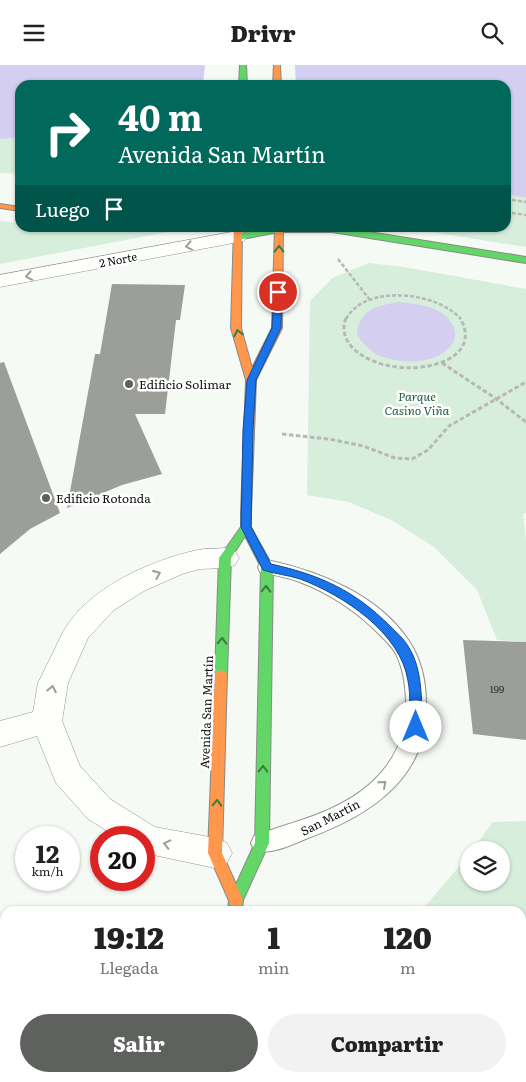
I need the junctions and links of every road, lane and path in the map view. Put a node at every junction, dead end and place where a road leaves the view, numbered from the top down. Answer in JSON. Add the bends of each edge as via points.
{"nodes":[{"id":1,"x":243,"y":65,"type":"edge"},
{"id":2,"x":277,"y":65,"type":"edge"},
{"id":3,"x":243,"y":80,"type":"edge"},
{"id":4,"x":278,"y":80,"type":"edge"},
{"id":5,"x":0,"y":197,"type":"edge"},
{"id":6,"x":15,"y":197,"type":"edge"},
{"id":7,"x":511,"y":200,"type":"edge"},
{"id":8,"x":526,"y":202,"type":"edge"},
{"id":9,"x":0,"y":206,"type":"edge"},
{"id":10,"x":15,"y":208,"type":"edge"},
{"id":11,"x":511,"y":213,"type":"edge"},
{"id":12,"x":526,"y":215,"type":"edge"},
{"id":13,"x":237,"y":232,"type":"edge"},
{"id":14,"x":279,"y":232,"type":"edge"},
{"id":15,"x":360,"y":232,"type":"edge"},
{"id":16,"x":336,"y":256,"type":"dead end"},
{"id":17,"x":526,"y":260,"type":"edge"},
{"id":18,"x":0,"y":281,"type":"edge"},
{"id":19,"x":370,"y":300,"type":"junction"},
{"id":20,"x":442,"y":363,"type":"junction"},
{"id":21,"x":251,"y":380,"type":"junction"},
{"id":22,"x":526,"y":382,"type":"edge"},
{"id":23,"x":495,"y":399,"type":"junction"},
{"id":24,"x":526,"y":422,"type":"edge"},
{"id":25,"x":248,"y":430,"type":"junction"},
{"id":26,"x":246,"y":527,"type":"junction"},
{"id":27,"x":225,"y":558,"type":"junction"},
{"id":28,"x":267,"y":567,"type":"junction"},
{"id":29,"x":47,"y":721,"type":"junction"},
{"id":30,"x":0,"y":734,"type":"edge"},
{"id":31,"x":262,"y":843,"type":"junction"},
{"id":32,"x":215,"y":853,"type":"junction"},
{"id":33,"x":236,"y":905,"type":"edge"}],
"edges":[{"from":1,"to":3,"type":"main road"},
{"from":2,"to":4,"type":"main road"},
{"from":5,"to":6,"type":"main road"},
{"from":7,"to":8,"type":"path"},
{"from":9,"to":10,"type":"main road"},
{"from":11,"to":12,"type":"path"},
{"from":13,"to":18,"type":"street","name":"2 Norte","one_way":true},
{"from":21,"to":13,"type":"main road","name":"Avenida San Martín","one_way":true,"via":[[236,328]]},
{"from":21,"to":14,"type":"main road","name":"Avenida San Martín","one_way":true,"via":[[277,328]]},
{"from":15,"to":17,"type":"main road"},
{"from":16,"to":19,"type":"path"},
{"from":19,"to":20,"type":"path","via":[[387,296],[424,298],[454,312],[463,322],[466,334],[455,355]]},
{"from":19,"to":20,"type":"path","via":[[355,308],[345,319],[343,331],[348,344],[360,355],[378,364],[400,368],[422,368]]},
{"from":20,"to":23,"type":"path"},
{"from":21,"to":25,"type":"main road","name":"Avenida San Martín"},
{"from":22,"to":23,"type":"path"},
{"from":23,"to":24,"type":"path"},
{"from":23,"to":25,"type":"path","via":[[449,426],[428,450],[412,459],[395,458],[363,446],[329,439]]},
{"from":25,"to":26,"type":"main road","name":"Avenida San Martín"},
{"from":26,"to":27,"type":"main road"},
{"from":26,"to":28,"type":"main road","name":"Avenida San Martín"},
{"from":29,"to":27,"type":"street","one_way":true,"via":[[53,683],[77,632],[104,603],[134,584],[174,566],[200,559]]},
{"from":32,"to":27,"type":"main road","name":"Avenida San Martín","one_way":true},
{"from":31,"to":28,"type":"main road","name":"Avenida San Martín","one_way":true},
{"from":31,"to":28,"type":"lane","name":"San Martín","one_way":true,"via":[[296,834],[362,801],[388,780],[407,753],[416,727],[412,672],[403,648],[385,627],[365,609],[329,586],[302,575]]},
{"from":29,"to":30,"type":"street"},
{"from":32,"to":29,"type":"street","one_way":true,"via":[[148,840],[99,809],[67,775]]},
{"from":31,"to":33,"type":"main road","name":"Avenida San Martín"},
{"from":32,"to":33,"type":"main road","name":"Avenida San Martín"}]}
